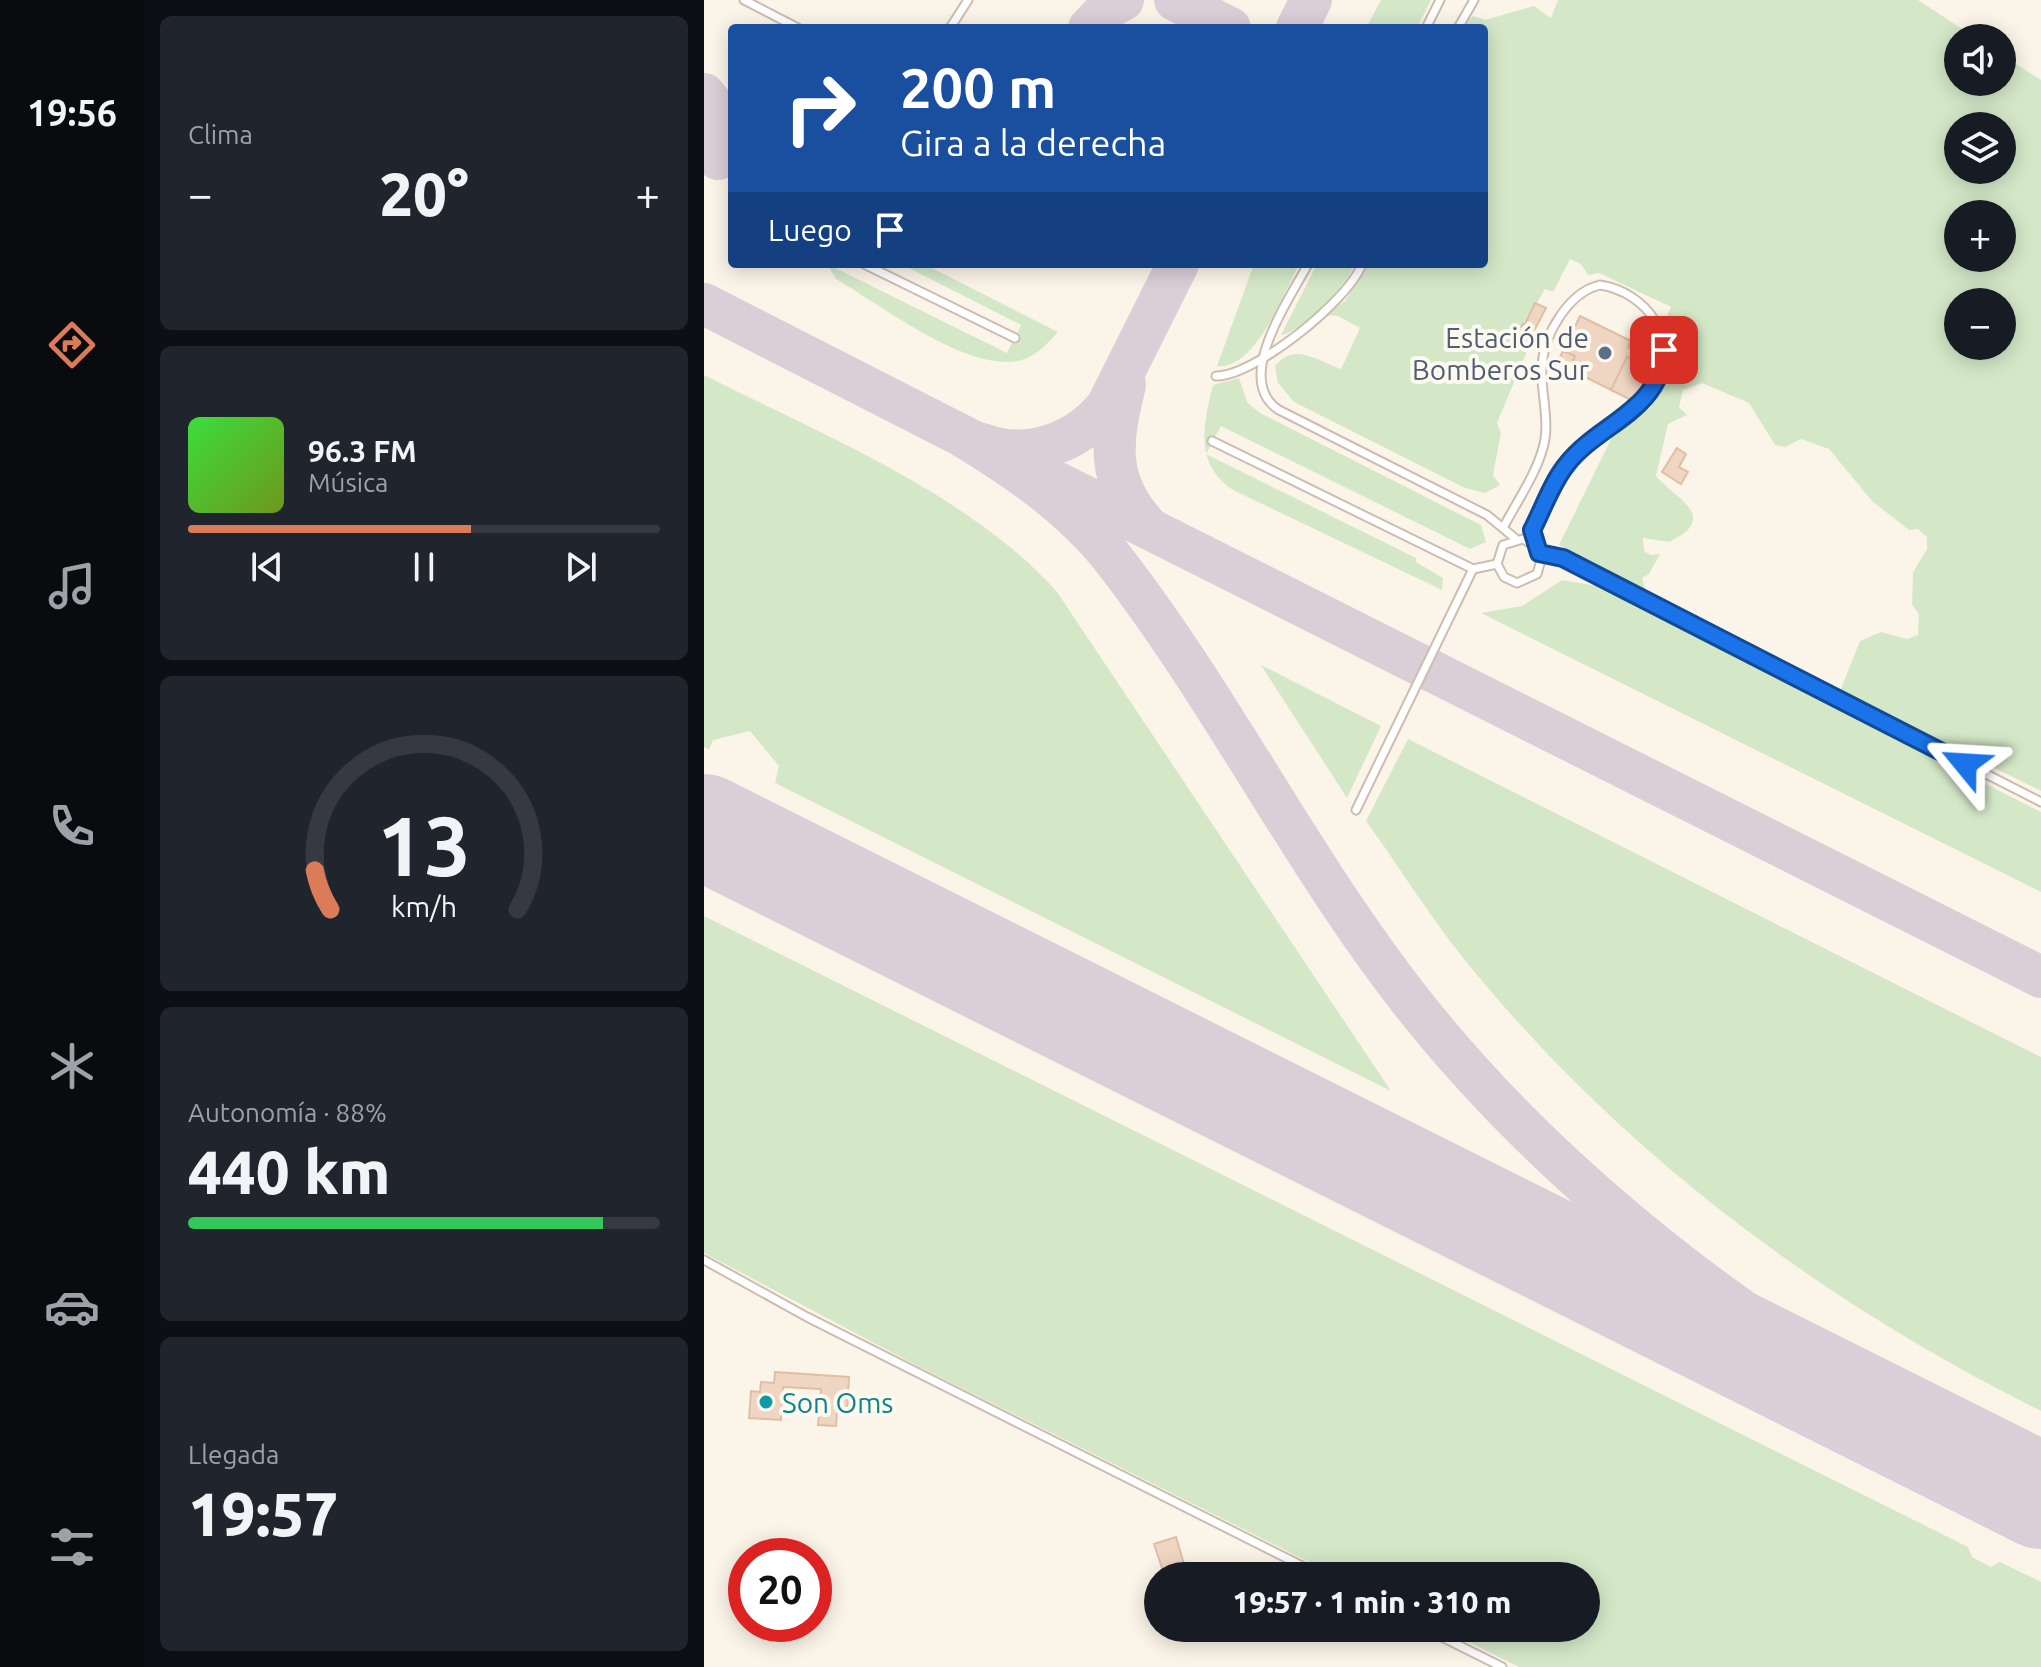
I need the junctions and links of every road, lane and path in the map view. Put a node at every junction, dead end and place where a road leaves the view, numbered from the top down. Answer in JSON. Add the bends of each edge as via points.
{"nodes":[{"id":1,"x":744,"y":0,"type":"edge"},
{"id":2,"x":968,"y":0,"type":"edge"},
{"id":3,"x":1440,"y":0,"type":"edge"},
{"id":4,"x":1474,"y":0,"type":"edge"},
{"id":5,"x":790,"y":24,"type":"edge"},
{"id":6,"x":955,"y":24,"type":"edge"},
{"id":7,"x":1428,"y":24,"type":"edge"},
{"id":8,"x":1460,"y":24,"type":"edge"},
{"id":9,"x":872,"y":268,"type":"edge"},
{"id":10,"x":1306,"y":268,"type":"edge"},
{"id":11,"x":1360,"y":268,"type":"edge"},
{"id":12,"x":1015,"y":338,"type":"dead end"},
{"id":13,"x":1263,"y":356,"type":"junction"},
{"id":14,"x":1216,"y":376,"type":"dead end"},
{"id":15,"x":1212,"y":441,"type":"dead end"},
{"id":16,"x":1503,"y":528,"type":"junction"},
{"id":17,"x":1516,"y":539,"type":"junction"},
{"id":18,"x":1537,"y":550,"type":"junction"},
{"id":19,"x":1497,"y":564,"type":"junction"},
{"id":20,"x":1473,"y":569,"type":"junction"},
{"id":21,"x":2041,"y":802,"type":"edge"},
{"id":22,"x":1356,"y":810,"type":"dead end"},
{"id":23,"x":704,"y":1260,"type":"edge"},
{"id":24,"x":1294,"y":1562,"type":"edge"},
{"id":25,"x":1452,"y":1642,"type":"edge"},
{"id":26,"x":1502,"y":1667,"type":"edge"}],
"edges":[{"from":1,"to":5,"type":"lane"},
{"from":2,"to":6,"type":"lane"},
{"from":3,"to":7,"type":"lane"},
{"from":4,"to":8,"type":"lane"},
{"from":9,"to":12,"type":"lane"},
{"from":10,"to":13,"type":"lane"},
{"from":11,"to":13,"type":"lane","via":[[1335,301]]},
{"from":13,"to":14,"type":"lane"},
{"from":13,"to":16,"type":"lane","via":[[1260,384],[1272,406],[1487,515]]},
{"from":15,"to":20,"type":"lane"},
{"from":16,"to":17,"type":"lane"},
{"from":16,"to":18,"type":"lane","via":[[1543,451],[1542,366],[1566,308],[1577,295],[1600,285],[1635,299],[1658,327],[1664,360],[1636,409],[1565,466],[1532,530]]},
{"from":17,"to":18,"type":"lane"},
{"from":17,"to":19,"type":"lane","via":[[1499,551]]},
{"from":18,"to":19,"type":"lane","via":[[1540,567],[1525,582],[1510,581]]},
{"from":18,"to":21,"type":"lane","via":[[1563,558]]},
{"from":19,"to":20,"type":"lane"},
{"from":20,"to":22,"type":"lane"},
{"from":23,"to":24,"type":"lane"},
{"from":25,"to":26,"type":"lane"}]}
